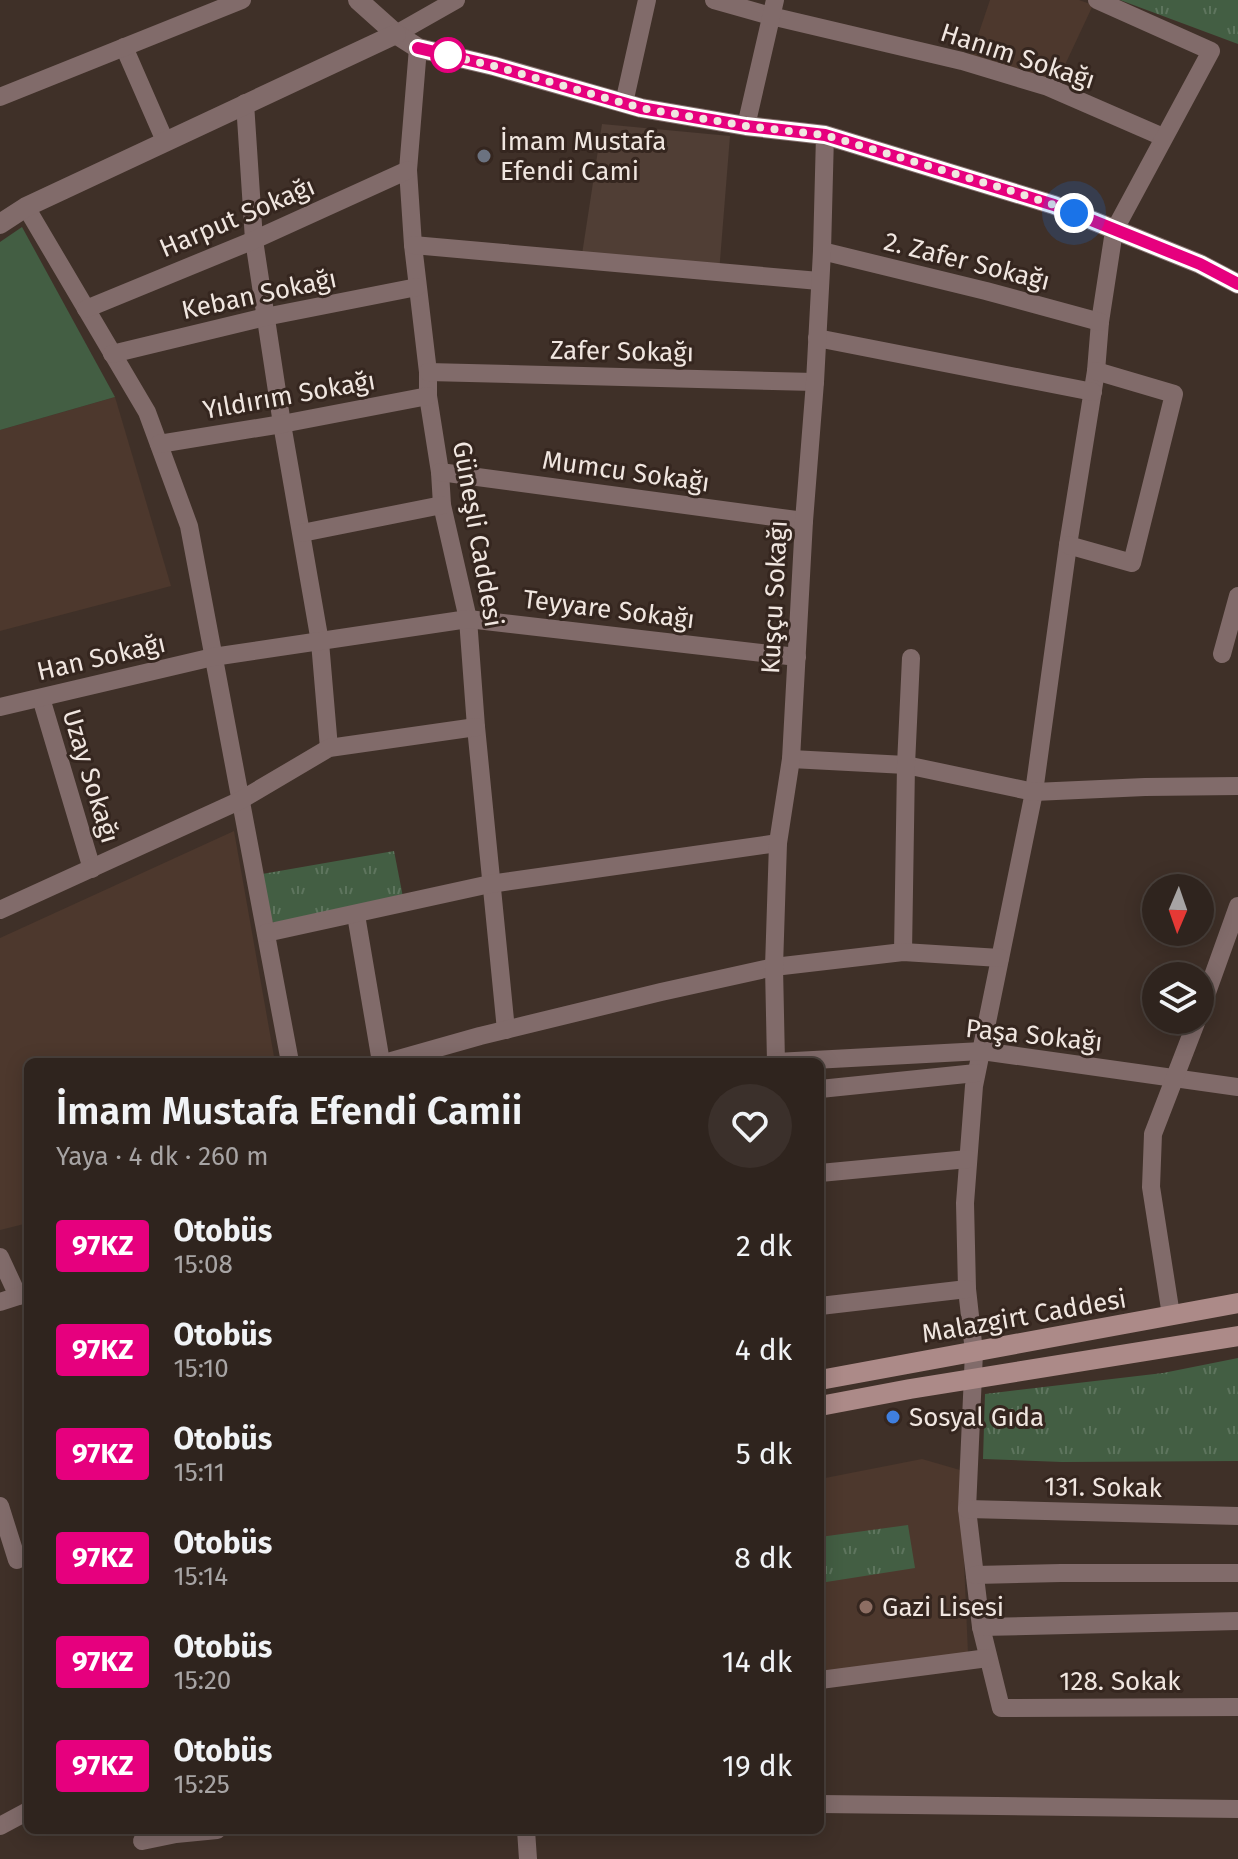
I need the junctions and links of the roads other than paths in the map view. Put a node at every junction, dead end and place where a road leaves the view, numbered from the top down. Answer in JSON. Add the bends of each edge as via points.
{"nodes":[{"id":1,"x":242,"y":0,"type":"edge"},
{"id":2,"x":358,"y":0,"type":"edge"},
{"id":3,"x":456,"y":0,"type":"edge"},
{"id":4,"x":647,"y":0,"type":"edge"},
{"id":5,"x":714,"y":0,"type":"edge"},
{"id":6,"x":1097,"y":0,"type":"edge"},
{"id":7,"x":773,"y":8,"type":"edge"},
{"id":8,"x":396,"y":34,"type":"junction"},
{"id":9,"x":124,"y":47,"type":"junction"},
{"id":10,"x":418,"y":48,"type":"junction"},
{"id":11,"x":0,"y":97,"type":"edge"},
{"id":12,"x":245,"y":103,"type":"junction"},
{"id":13,"x":624,"y":103,"type":"junction"},
{"id":14,"x":746,"y":126,"type":"junction"},
{"id":15,"x":825,"y":135,"type":"junction"},
{"id":16,"x":1163,"y":137,"type":"junction"},
{"id":17,"x":165,"y":141,"type":"junction"},
{"id":18,"x":408,"y":170,"type":"junction"},
{"id":19,"x":26,"y":207,"type":"junction"},
{"id":20,"x":0,"y":224,"type":"edge"},
{"id":21,"x":1114,"y":231,"type":"junction"},
{"id":22,"x":254,"y":240,"type":"junction"},
{"id":23,"x":413,"y":245,"type":"junction"},
{"id":24,"x":822,"y":251,"type":"junction"},
{"id":25,"x":819,"y":281,"type":"junction"},
{"id":26,"x":1238,"y":284,"type":"edge"},
{"id":27,"x":417,"y":287,"type":"junction"},
{"id":28,"x":86,"y":309,"type":"junction"},
{"id":29,"x":265,"y":317,"type":"junction"},
{"id":30,"x":1100,"y":322,"type":"junction"},
{"id":31,"x":817,"y":338,"type":"junction"},
{"id":32,"x":112,"y":354,"type":"junction"},
{"id":33,"x":1096,"y":371,"type":"junction"},
{"id":34,"x":428,"y":372,"type":"junction"},
{"id":35,"x":815,"y":382,"type":"junction"},
{"id":36,"x":1093,"y":392,"type":"junction"},
{"id":37,"x":428,"y":396,"type":"junction"},
{"id":38,"x":282,"y":424,"type":"junction"},
{"id":39,"x":159,"y":444,"type":"junction"},
{"id":40,"x":440,"y":472,"type":"junction"},
{"id":41,"x":442,"y":505,"type":"junction"},
{"id":42,"x":804,"y":521,"type":"junction"},
{"id":43,"x":302,"y":533,"type":"junction"},
{"id":44,"x":1068,"y":545,"type":"junction"},
{"id":45,"x":1238,"y":596,"type":"edge"},
{"id":46,"x":468,"y":619,"type":"junction"},
{"id":47,"x":320,"y":642,"type":"junction"},
{"id":48,"x":1222,"y":654,"type":"dead end"},
{"id":49,"x":213,"y":657,"type":"junction"},
{"id":50,"x":797,"y":657,"type":"junction"},
{"id":51,"x":911,"y":658,"type":"dead end"},
{"id":52,"x":41,"y":698,"type":"junction"},
{"id":53,"x":0,"y":707,"type":"edge"},
{"id":54,"x":476,"y":727,"type":"junction"},
{"id":55,"x":329,"y":748,"type":"junction"},
{"id":56,"x":791,"y":759,"type":"junction"},
{"id":57,"x":906,"y":765,"type":"junction"},
{"id":58,"x":1238,"y":786,"type":"edge"},
{"id":59,"x":1034,"y":792,"type":"junction"},
{"id":60,"x":241,"y":800,"type":"junction"},
{"id":61,"x":778,"y":843,"type":"junction"},
{"id":62,"x":92,"y":869,"type":"junction"},
{"id":63,"x":490,"y":884,"type":"junction"},
{"id":64,"x":1238,"y":906,"type":"edge"},
{"id":65,"x":0,"y":910,"type":"edge"},
{"id":66,"x":356,"y":915,"type":"junction"},
{"id":67,"x":266,"y":933,"type":"junction"},
{"id":68,"x":903,"y":952,"type":"junction"},
{"id":69,"x":1000,"y":958,"type":"junction"},
{"id":70,"x":774,"y":967,"type":"junction"},
{"id":71,"x":1214,"y":973,"type":"edge"},
{"id":72,"x":506,"y":1030,"type":"junction"},
{"id":73,"x":1192,"y":1034,"type":"edge"},
{"id":74,"x":982,"y":1051,"type":"junction"},
{"id":75,"x":289,"y":1058,"type":"edge"},
{"id":76,"x":380,"y":1058,"type":"edge"},
{"id":77,"x":403,"y":1058,"type":"edge"},
{"id":78,"x":776,"y":1058,"type":"edge"},
{"id":79,"x":824,"y":1059,"type":"edge"},
{"id":80,"x":976,"y":1073,"type":"junction"},
{"id":81,"x":1176,"y":1078,"type":"junction"},
{"id":82,"x":1238,"y":1087,"type":"edge"},
{"id":83,"x":824,"y":1089,"type":"edge"},
{"id":84,"x":968,"y":1159,"type":"junction"},
{"id":85,"x":824,"y":1173,"type":"edge"},
{"id":86,"x":0,"y":1257,"type":"edge"},
{"id":87,"x":967,"y":1289,"type":"junction"},
{"id":88,"x":15,"y":1297,"type":"edge"},
{"id":89,"x":1238,"y":1303,"type":"edge"},
{"id":90,"x":824,"y":1306,"type":"edge"},
{"id":91,"x":1171,"y":1315,"type":"junction"},
{"id":92,"x":1238,"y":1336,"type":"edge"},
{"id":93,"x":974,"y":1352,"type":"junction"},
{"id":94,"x":974,"y":1378,"type":"junction"},
{"id":95,"x":824,"y":1379,"type":"edge"},
{"id":96,"x":824,"y":1405,"type":"edge"},
{"id":97,"x":0,"y":1506,"type":"edge"},
{"id":98,"x":967,"y":1509,"type":"junction"},
{"id":99,"x":1238,"y":1516,"type":"edge"},
{"id":100,"x":17,"y":1560,"type":"dead end"},
{"id":101,"x":1238,"y":1573,"type":"edge"},
{"id":102,"x":975,"y":1575,"type":"junction"},
{"id":103,"x":1238,"y":1621,"type":"edge"},
{"id":104,"x":981,"y":1627,"type":"junction"},
{"id":105,"x":988,"y":1658,"type":"junction"},
{"id":106,"x":824,"y":1679,"type":"edge"},
{"id":107,"x":1238,"y":1707,"type":"edge"},
{"id":108,"x":824,"y":1804,"type":"edge"},
{"id":109,"x":1238,"y":1809,"type":"edge"},
{"id":110,"x":24,"y":1813,"type":"edge"},
{"id":111,"x":0,"y":1826,"type":"edge"},
{"id":112,"x":176,"y":1834,"type":"edge"},
{"id":113,"x":526,"y":1834,"type":"edge"},
{"id":114,"x":143,"y":1843,"type":"edge"},
{"id":115,"x":528,"y":1859,"type":"edge"}],
"edges":[{"from":1,"to":9,"type":"street"},
{"from":2,"to":8,"type":"street"},
{"from":3,"to":8,"type":"street"},
{"from":4,"to":13,"type":"street"},
{"from":5,"to":7,"type":"street","name":"Hanım Sokağı"},
{"from":6,"to":16,"type":"street","via":[[1211,51]]},
{"from":7,"to":14,"type":"street"},
{"from":7,"to":16,"type":"street","name":"Hanım Sokağı","via":[[1048,87]]},
{"from":8,"to":10,"type":"street"},
{"from":8,"to":12,"type":"street"},
{"from":9,"to":11,"type":"street"},
{"from":9,"to":17,"type":"street"},
{"from":10,"to":13,"type":"street"},
{"from":10,"to":18,"type":"street","name":"Güneşli Caddesi"},
{"from":12,"to":17,"type":"street"},
{"from":12,"to":22,"type":"street"},
{"from":13,"to":14,"type":"street"},
{"from":14,"to":15,"type":"street"},
{"from":15,"to":21,"type":"street","via":[[1054,205]]},
{"from":15,"to":24,"type":"street","name":"Kuşçu Sokağı"},
{"from":16,"to":21,"type":"street"},
{"from":17,"to":19,"type":"street"},
{"from":18,"to":22,"type":"street","name":"Harput Sokağı"},
{"from":18,"to":23,"type":"street","name":"Güneşli Caddesi"},
{"from":19,"to":20,"type":"street"},
{"from":19,"to":28,"type":"street"},
{"from":21,"to":26,"type":"street"},
{"from":21,"to":30,"type":"street"},
{"from":22,"to":28,"type":"street","name":"Harput Sokağı"},
{"from":22,"to":29,"type":"street"},
{"from":23,"to":25,"type":"street"},
{"from":23,"to":27,"type":"street","name":"Güneşli Caddesi"},
{"from":24,"to":25,"type":"street","name":"Kuşçu Sokağı"},
{"from":24,"to":30,"type":"street","name":"2. Zafer Sokağı"},
{"from":25,"to":31,"type":"street","name":"Kuşçu Sokağı"},
{"from":27,"to":29,"type":"street","name":"Keban Sokağı"},
{"from":27,"to":34,"type":"street","name":"Güneşli Caddesi"},
{"from":28,"to":32,"type":"street"},
{"from":29,"to":32,"type":"street","name":"Keban Sokağı"},
{"from":29,"to":38,"type":"street"},
{"from":30,"to":33,"type":"street"},
{"from":31,"to":35,"type":"street","name":"Kuşçu Sokağı"},
{"from":31,"to":36,"type":"street"},
{"from":32,"to":39,"type":"street","via":[[147,412]]},
{"from":33,"to":36,"type":"street"},
{"from":33,"to":44,"type":"street","via":[[1174,394],[1132,563]]},
{"from":34,"to":35,"type":"street","name":"Zafer Sokağı"},
{"from":34,"to":37,"type":"street","name":"Güneşli Caddesi"},
{"from":35,"to":42,"type":"street","name":"Kuşçu Sokağı"},
{"from":36,"to":44,"type":"street"},
{"from":37,"to":38,"type":"street","name":"Yıldırım Sokağı"},
{"from":37,"to":40,"type":"street","name":"Güneşli Caddesi"},
{"from":38,"to":39,"type":"street","name":"Yıldırım Sokağı"},
{"from":38,"to":43,"type":"street"},
{"from":39,"to":49,"type":"street","via":[[189,526]]},
{"from":40,"to":41,"type":"street","name":"Güneşli Caddesi"},
{"from":40,"to":42,"type":"street","name":"Mumcu Sokağı"},
{"from":41,"to":43,"type":"street"},
{"from":41,"to":46,"type":"street","name":"Güneşli Caddesi"},
{"from":42,"to":50,"type":"street","name":"Kuşçu Sokağı"},
{"from":43,"to":47,"type":"street"},
{"from":44,"to":59,"type":"street"},
{"from":45,"to":48,"type":"street"},
{"from":46,"to":47,"type":"street","name":"Teyyare Sokağı"},
{"from":46,"to":50,"type":"street","name":"Teyyare Sokağı"},
{"from":46,"to":54,"type":"street","name":"Güneşli Caddesi"},
{"from":47,"to":49,"type":"street","name":"Han Sokağı"},
{"from":47,"to":55,"type":"street"},
{"from":49,"to":52,"type":"street","name":"Han Sokağı"},
{"from":49,"to":60,"type":"street"},
{"from":50,"to":56,"type":"street","name":"Kuşçu Sokağı"},
{"from":51,"to":57,"type":"street"},
{"from":52,"to":53,"type":"street","name":"Han Sokağı"},
{"from":52,"to":62,"type":"street","name":"Uzay Sokağı"},
{"from":54,"to":55,"type":"street"},
{"from":54,"to":63,"type":"street","name":"Güneşli Caddesi"},
{"from":55,"to":60,"type":"street"},
{"from":56,"to":57,"type":"street"},
{"from":56,"to":61,"type":"street","name":"Kuşçu Sokağı"},
{"from":57,"to":59,"type":"street"},
{"from":57,"to":68,"type":"street"},
{"from":58,"to":59,"type":"street"},
{"from":59,"to":69,"type":"street"},
{"from":60,"to":62,"type":"street"},
{"from":60,"to":67,"type":"street"},
{"from":61,"to":63,"type":"street"},
{"from":61,"to":70,"type":"street","name":"Kuşçu Sokağı"},
{"from":62,"to":65,"type":"street"},
{"from":63,"to":66,"type":"street"},
{"from":63,"to":72,"type":"street","name":"Güneşli Caddesi"},
{"from":64,"to":71,"type":"street"},
{"from":66,"to":67,"type":"street"},
{"from":66,"to":76,"type":"street"},
{"from":67,"to":75,"type":"street"},
{"from":68,"to":69,"type":"street"},
{"from":68,"to":70,"type":"street"},
{"from":69,"to":74,"type":"street"},
{"from":70,"to":72,"type":"street"},
{"from":70,"to":78,"type":"street","name":"Kuşçu Sokağı"},
{"from":72,"to":77,"type":"street"},
{"from":73,"to":81,"type":"street"},
{"from":74,"to":79,"type":"street","name":"Paşa Sokağı"},
{"from":74,"to":80,"type":"street"},
{"from":74,"to":81,"type":"street","name":"Paşa Sokağı"},
{"from":80,"to":83,"type":"street","name":"Paşa Sokağı"},
{"from":80,"to":84,"type":"street"},
{"from":81,"to":82,"type":"street","name":"Paşa Sokağı"},
{"from":81,"to":91,"type":"street","via":[[1153,1134],[1151,1187]]},
{"from":84,"to":85,"type":"street"},
{"from":84,"to":87,"type":"street"},
{"from":86,"to":88,"type":"street"},
{"from":87,"to":90,"type":"street"},
{"from":87,"to":93,"type":"street"},
{"from":89,"to":91,"type":"main road","name":"Malazgirt Caddesi"},
{"from":91,"to":93,"type":"main road","name":"Malazgirt Caddesi"},
{"from":92,"to":94,"type":"main road","name":"Malazgirt Caddesi"},
{"from":93,"to":94,"type":"street"},
{"from":93,"to":95,"type":"main road","name":"Malazgirt Caddesi"},
{"from":94,"to":96,"type":"main road","name":"Malazgirt Caddesi"},
{"from":94,"to":98,"type":"street"},
{"from":97,"to":100,"type":"street"},
{"from":98,"to":99,"type":"street","name":"131. Sokak"},
{"from":98,"to":102,"type":"street"},
{"from":101,"to":102,"type":"street"},
{"from":102,"to":104,"type":"street"},
{"from":103,"to":104,"type":"street"},
{"from":104,"to":105,"type":"street"},
{"from":105,"to":106,"type":"street"},
{"from":105,"to":107,"type":"street","name":"128. Sokak","via":[[1001,1708]]},
{"from":108,"to":109,"type":"street"},
{"from":110,"to":111,"type":"street"},
{"from":112,"to":114,"type":"street"},
{"from":113,"to":115,"type":"street"}]}
